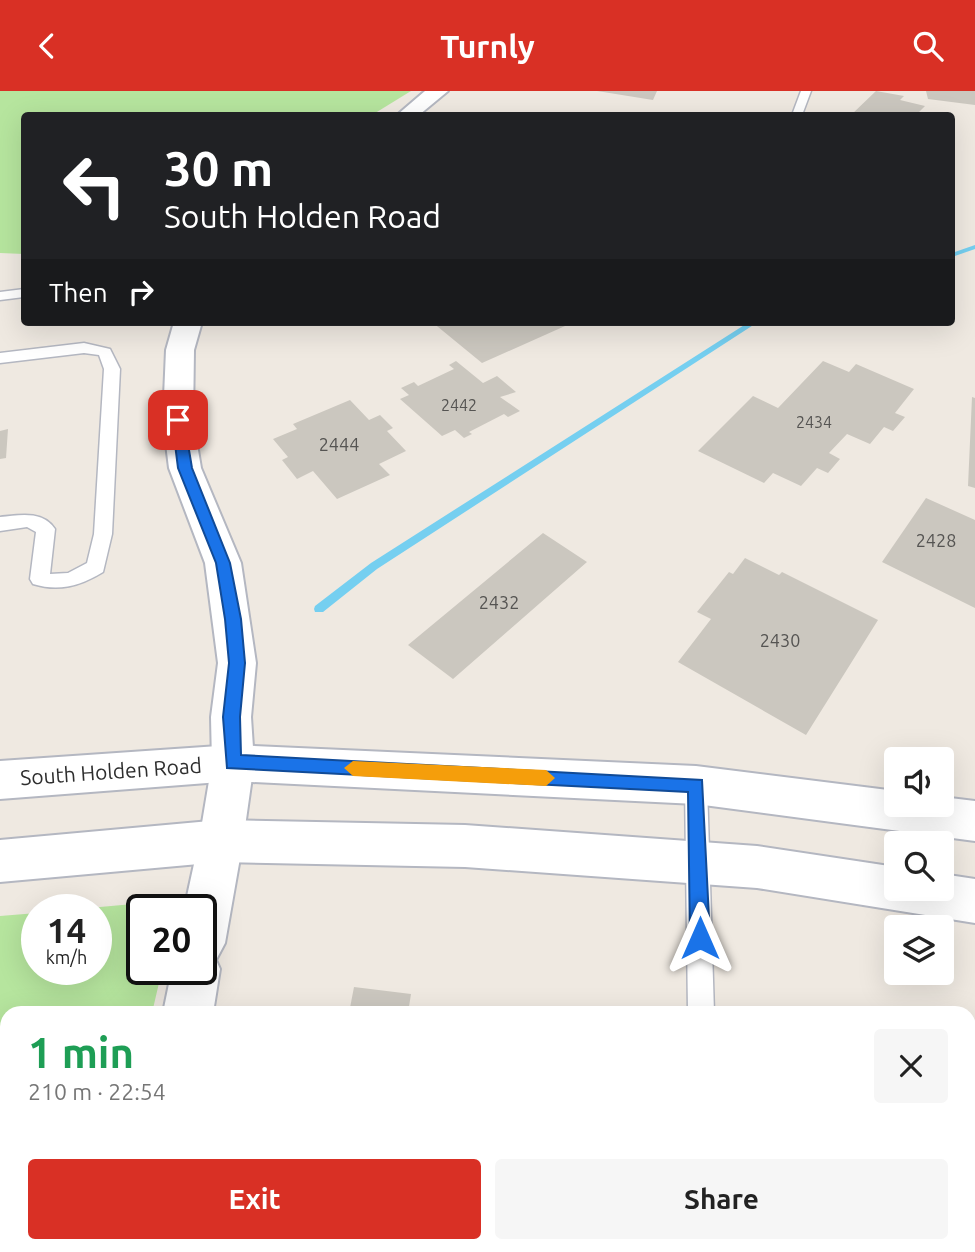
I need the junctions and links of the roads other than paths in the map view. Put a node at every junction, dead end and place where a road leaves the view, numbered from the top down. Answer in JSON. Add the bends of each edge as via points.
{"nodes":[{"id":1,"x":438,"y":91,"type":"edge"},
{"id":2,"x":806,"y":91,"type":"edge"},
{"id":3,"x":411,"y":112,"type":"edge"},
{"id":4,"x":798,"y":112,"type":"edge"},
{"id":5,"x":21,"y":293,"type":"edge"},
{"id":6,"x":0,"y":296,"type":"edge"},
{"id":7,"x":187,"y":326,"type":"edge"},
{"id":8,"x":0,"y":358,"type":"edge"},
{"id":9,"x":0,"y":524,"type":"edge"},
{"id":10,"x":233,"y":762,"type":"junction"},
{"id":11,"x":0,"y":780,"type":"edge"},
{"id":12,"x":696,"y":785,"type":"junction"},
{"id":13,"x":975,"y":821,"type":"edge"},
{"id":14,"x":221,"y":841,"type":"junction"},
{"id":15,"x":0,"y":861,"type":"edge"},
{"id":16,"x":699,"y":863,"type":"junction"},
{"id":17,"x":884,"y":887,"type":"edge"},
{"id":18,"x":211,"y":894,"type":"edge"},
{"id":19,"x":954,"y":898,"type":"edge"},
{"id":20,"x":975,"y":901,"type":"edge"},
{"id":21,"x":193,"y":985,"type":"edge"},
{"id":22,"x":189,"y":1006,"type":"edge"},
{"id":23,"x":701,"y":1006,"type":"edge"}],
"edges":[{"from":1,"to":3,"type":"main road"},
{"from":2,"to":4,"type":"lane"},
{"from":5,"to":6,"type":"lane"},
{"from":7,"to":10,"type":"main road","via":[[180,350],[178,420],[185,468],[223,563],[233,619],[237,663],[231,717]]},
{"from":8,"to":9,"type":"lane","via":[[84,348],[105,352],[112,369],[103,534],[96,567],[81,577],[51,584],[40,579],[46,529],[29,520]]},
{"from":10,"to":11,"type":"main road","name":"South Holden Road"},
{"from":10,"to":12,"type":"main road","name":"South Holden Road"},
{"from":10,"to":14,"type":"main road"},
{"from":12,"to":13,"type":"main road","name":"South Holden Road"},
{"from":12,"to":16,"type":"lane"},
{"from":14,"to":15,"type":"main road"},
{"from":14,"to":16,"type":"main road","via":[[466,846]]},
{"from":14,"to":18,"type":"main road"},
{"from":16,"to":17,"type":"main road"},
{"from":16,"to":23,"type":"lane"},
{"from":19,"to":20,"type":"main road"},
{"from":21,"to":22,"type":"main road"}]}
